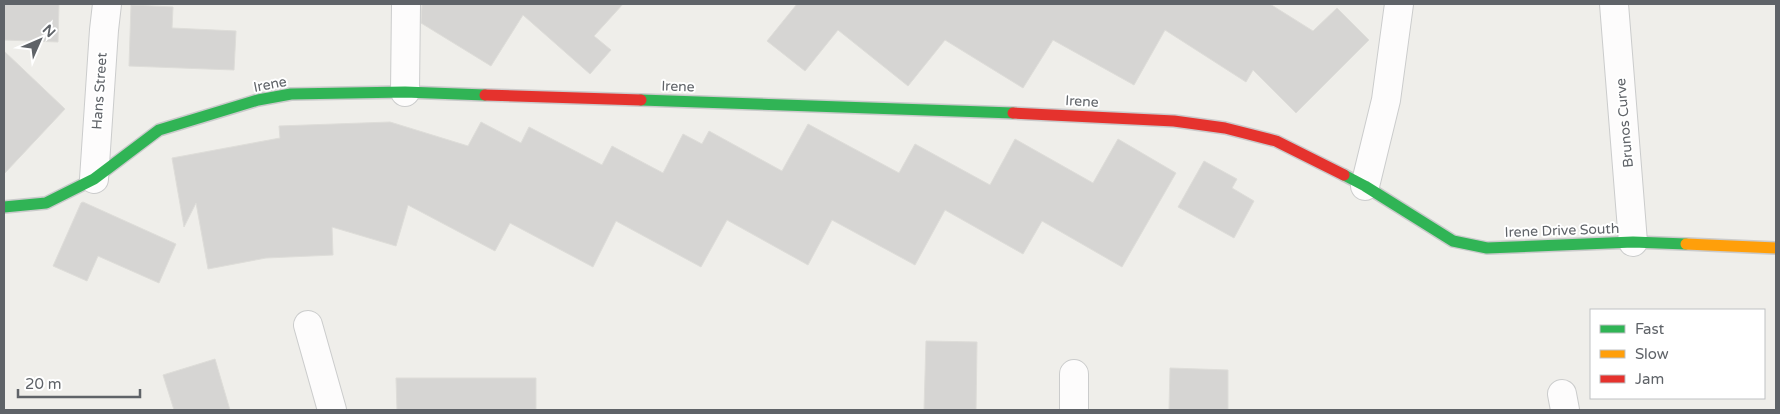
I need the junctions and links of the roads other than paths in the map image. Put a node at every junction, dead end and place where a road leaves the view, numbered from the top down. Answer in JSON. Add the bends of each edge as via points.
{"nodes":[{"id":1,"x":107,"y":4,"type":"edge"},
{"id":2,"x":406,"y":4,"type":"edge"},
{"id":3,"x":1399,"y":4,"type":"edge"},
{"id":4,"x":1614,"y":4,"type":"edge"},
{"id":5,"x":405,"y":92,"type":"junction"},
{"id":6,"x":94,"y":179,"type":"junction"},
{"id":7,"x":1364,"y":186,"type":"junction"},
{"id":8,"x":4,"y":207,"type":"edge"},
{"id":9,"x":1634,"y":242,"type":"junction"},
{"id":10,"x":1776,"y":248,"type":"edge"},
{"id":11,"x":308,"y":325,"type":"dead end"},
{"id":12,"x":1074,"y":374,"type":"dead end"},
{"id":13,"x":332,"y":410,"type":"edge"},
{"id":14,"x":1074,"y":410,"type":"edge"}],
"edges":[{"from":1,"to":6,"type":"street","name":"Hans Street"},
{"from":2,"to":5,"type":"street"},
{"from":3,"to":7,"type":"street","via":[[1386,100]]},
{"from":4,"to":9,"type":"street","name":"Brunos Curve"},
{"from":5,"to":6,"type":"street","name":"Irene","via":[[291,94],[258,100],[160,130]]},
{"from":5,"to":7,"type":"street","name":"Irene","via":[[1174,120],[1276,141]]},
{"from":6,"to":8,"type":"street","name":"Irene","via":[[46,203]]},
{"from":7,"to":9,"type":"street","name":"Irene Drive South","via":[[1453,241],[1487,248]]},
{"from":9,"to":10,"type":"street","name":"Irene Drive South"},
{"from":11,"to":13,"type":"street"},
{"from":12,"to":14,"type":"street"}]}
